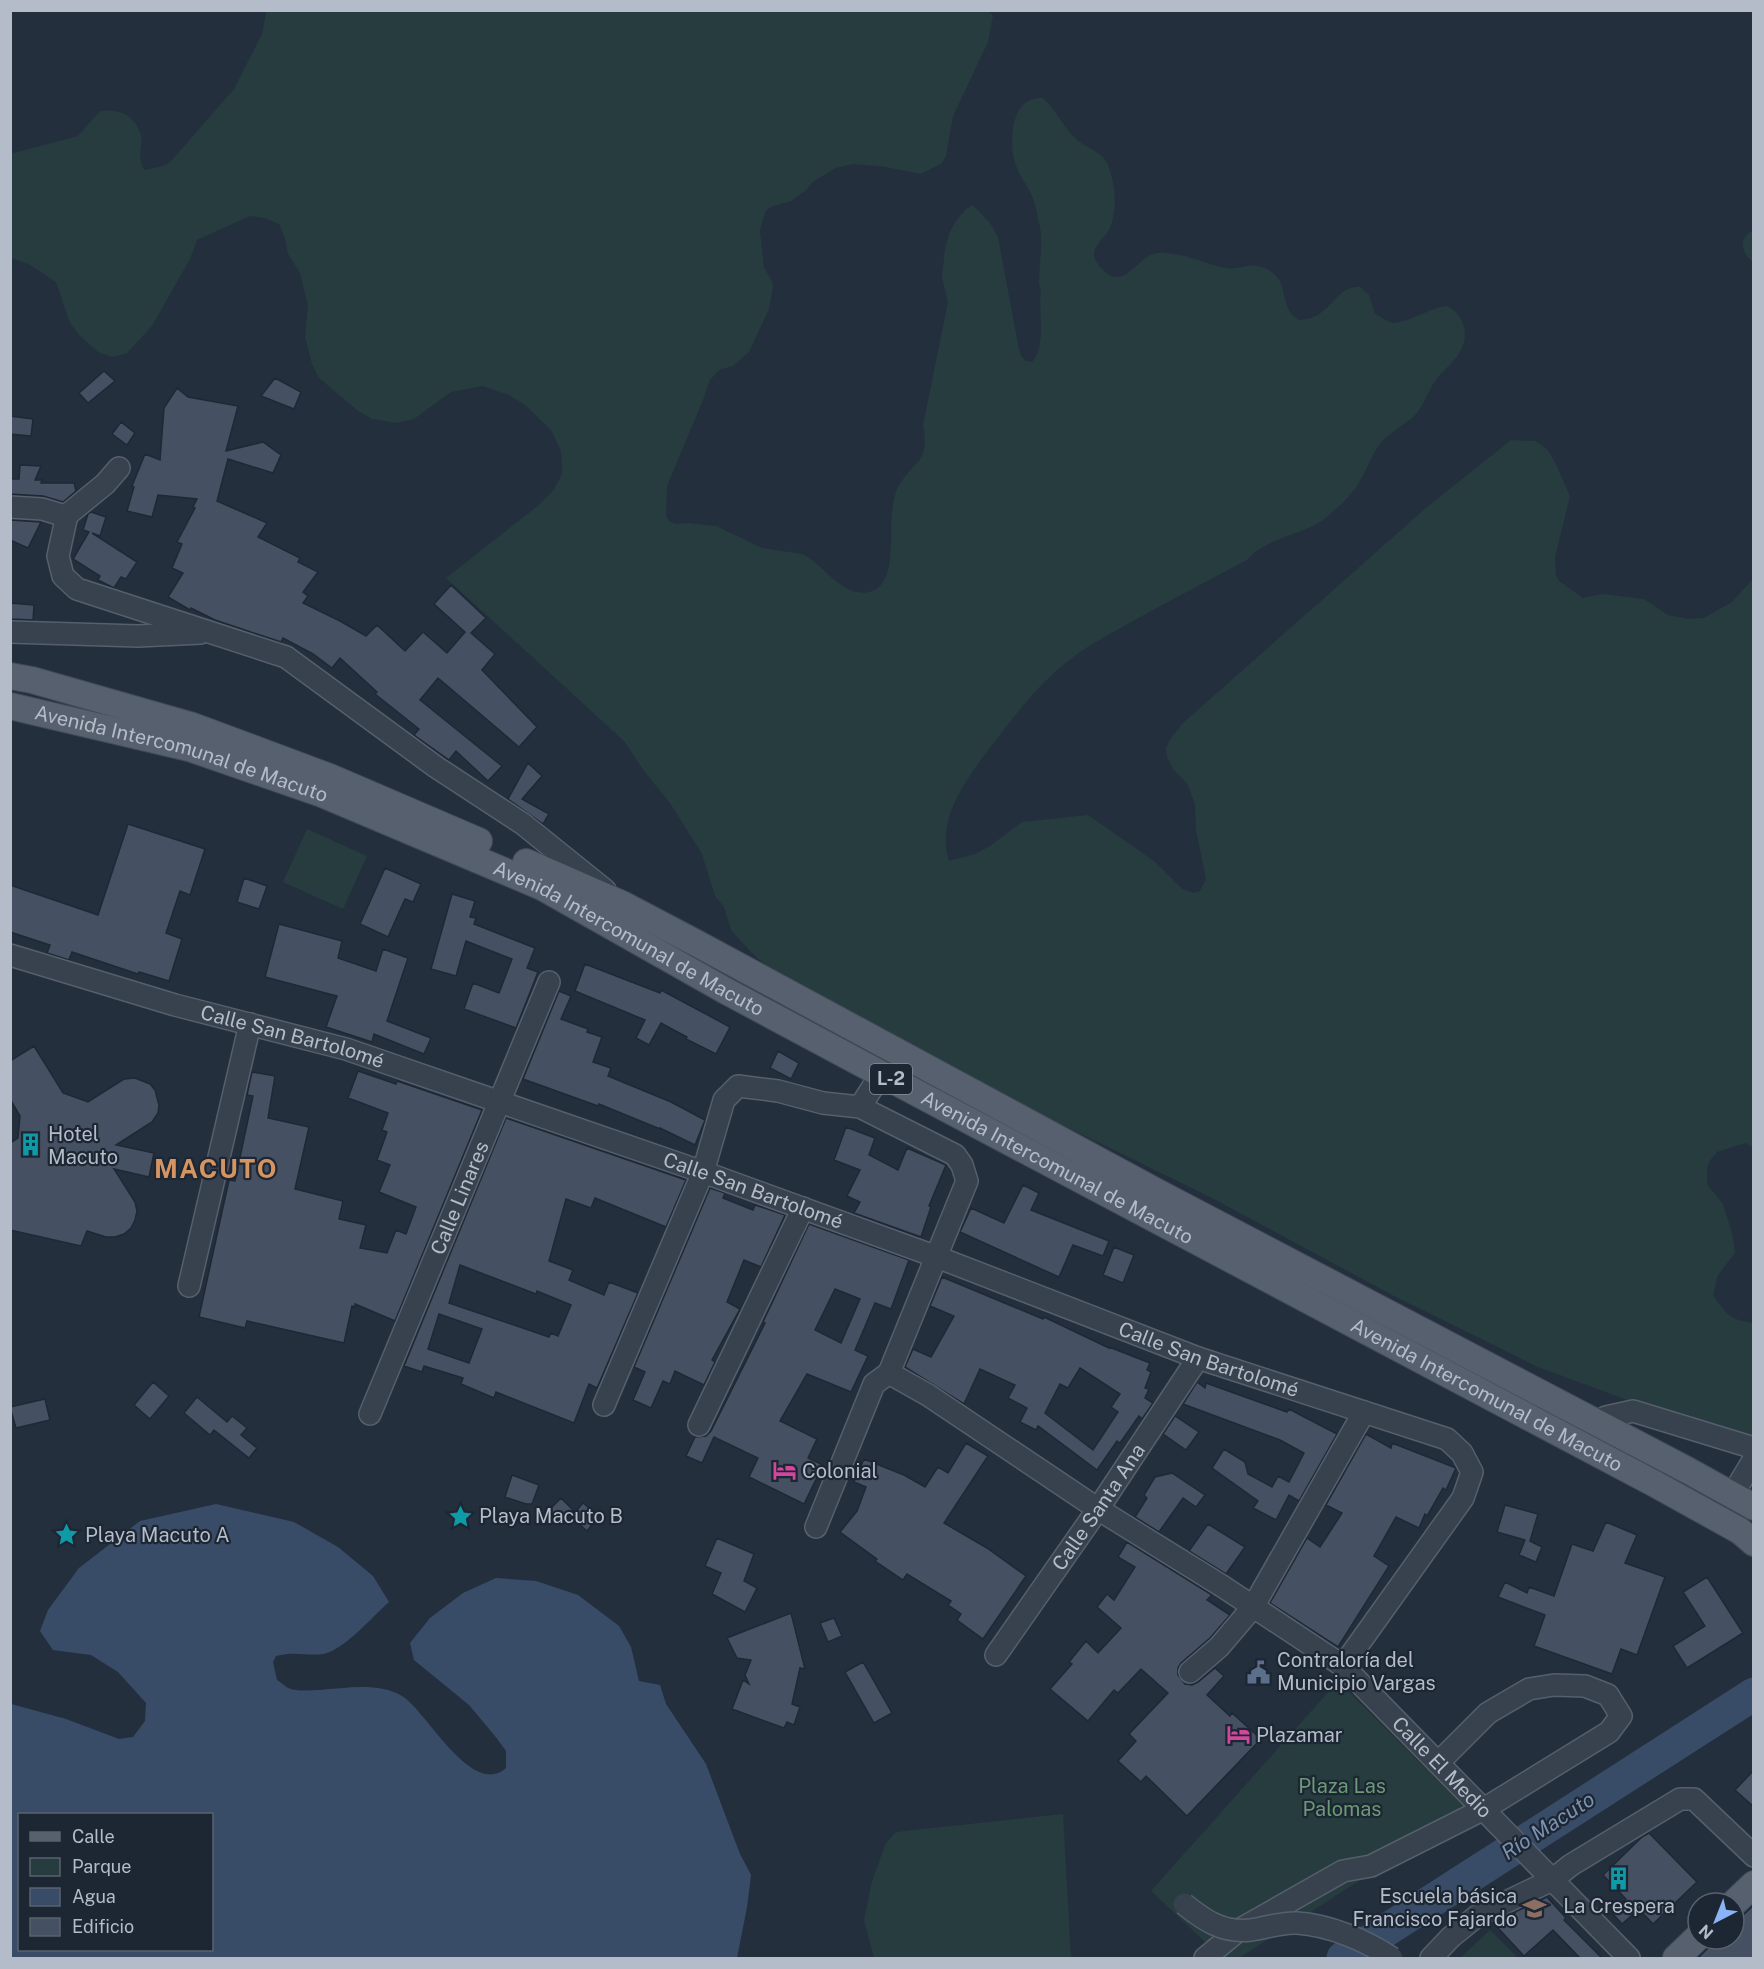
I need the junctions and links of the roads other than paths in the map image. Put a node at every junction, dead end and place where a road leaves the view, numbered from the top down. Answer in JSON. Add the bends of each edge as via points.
{"nodes":[{"id":1,"x":119,"y":468,"type":"dead end"},
{"id":2,"x":10,"y":507,"type":"edge"},
{"id":3,"x":67,"y":515,"type":"junction"},
{"id":4,"x":10,"y":632,"type":"edge"},
{"id":5,"x":213,"y":632,"type":"junction"},
{"id":6,"x":10,"y":676,"type":"edge"},
{"id":7,"x":10,"y":706,"type":"edge"},
{"id":8,"x":622,"y":904,"type":"junction"},
{"id":9,"x":10,"y":955,"type":"edge"},
{"id":10,"x":549,"y":982,"type":"dead end"},
{"id":11,"x":250,"y":1024,"type":"junction"},
{"id":12,"x":881,"y":1074,"type":"junction"},
{"id":13,"x":500,"y":1101,"type":"junction"},
{"id":14,"x":860,"y":1107,"type":"junction"},
{"id":15,"x":703,"y":1172,"type":"junction"},
{"id":16,"x":803,"y":1208,"type":"junction"},
{"id":17,"x":937,"y":1257,"type":"junction"},
{"id":18,"x":189,"y":1286,"type":"dead end"},
{"id":19,"x":1198,"y":1358,"type":"junction"},
{"id":20,"x":889,"y":1373,"type":"junction"},
{"id":21,"x":604,"y":1405,"type":"dead end"},
{"id":22,"x":1364,"y":1412,"type":"junction"},
{"id":23,"x":370,"y":1414,"type":"dead end"},
{"id":24,"x":1596,"y":1422,"type":"junction"},
{"id":25,"x":699,"y":1425,"type":"dead end"},
{"id":26,"x":1754,"y":1448,"type":"edge"},
{"id":27,"x":1754,"y":1459,"type":"edge"},
{"id":28,"x":1743,"y":1501,"type":"edge"},
{"id":29,"x":1098,"y":1509,"type":"junction"},
{"id":30,"x":816,"y":1527,"type":"dead end"},
{"id":31,"x":1754,"y":1543,"type":"edge"},
{"id":32,"x":1253,"y":1607,"type":"junction"},
{"id":33,"x":996,"y":1655,"type":"dead end"},
{"id":34,"x":1343,"y":1666,"type":"junction"},
{"id":35,"x":1190,"y":1672,"type":"dead end"},
{"id":36,"x":1438,"y":1762,"type":"junction"},
{"id":37,"x":1489,"y":1815,"type":"junction"},
{"id":38,"x":1754,"y":1856,"type":"edge"},
{"id":39,"x":1547,"y":1874,"type":"junction"},
{"id":40,"x":1184,"y":1904,"type":"dead end"},
{"id":41,"x":1205,"y":1959,"type":"edge"},
{"id":42,"x":1392,"y":1959,"type":"edge"},
{"id":43,"x":1431,"y":1959,"type":"edge"},
{"id":44,"x":1629,"y":1959,"type":"edge"}],
"edges":[{"from":1,"to":3,"type":"street"},
{"from":2,"to":3,"type":"street"},
{"from":3,"to":5,"type":"street","via":[[58,556],[63,576],[77,589]]},
{"from":4,"to":5,"type":"street","via":[[138,636]]},
{"from":5,"to":8,"type":"street","via":[[286,657],[436,767],[523,824]]},
{"from":6,"to":8,"type":"main road","name":"Avenida Intercomunal de Macuto","number":"L-2","via":[[194,726],[330,777]]},
{"from":7,"to":12,"type":"main road","name":"Avenida Intercomunal de Macuto","number":"L-2","via":[[189,748],[333,798],[542,887]]},
{"from":8,"to":24,"type":"main road","name":"Avenida Intercomunal de Macuto","number":"L-2","via":[[1159,1193]]},
{"from":9,"to":11,"type":"street","name":"Calle San Bartolomé"},
{"from":10,"to":13,"type":"street","name":"Calle Linares"},
{"from":11,"to":13,"type":"street","name":"Calle San Bartolomé","via":[[346,1049]]},
{"from":11,"to":18,"type":"street"},
{"from":12,"to":14,"type":"street"},
{"from":12,"to":31,"type":"main road","name":"Avenida Intercomunal de Macuto","number":"L-2","via":[[1655,1484],[1740,1531]]},
{"from":13,"to":15,"type":"street","name":"Calle San Bartolomé"},
{"from":13,"to":23,"type":"street","name":"Calle Linares"},
{"from":14,"to":15,"type":"street","via":[[738,1086],[724,1100]]},
{"from":14,"to":17,"type":"street","via":[[955,1155],[962,1165],[967,1181]]},
{"from":15,"to":16,"type":"street","name":"Calle San Bartolomé"},
{"from":15,"to":21,"type":"street"},
{"from":16,"to":17,"type":"street","name":"Calle San Bartolomé"},
{"from":16,"to":25,"type":"street"},
{"from":17,"to":19,"type":"street","name":"Calle San Bartolomé"},
{"from":17,"to":20,"type":"street"},
{"from":19,"to":22,"type":"street","name":"Calle San Bartolomé"},
{"from":19,"to":29,"type":"street","name":"Calle Santa Ana"},
{"from":20,"to":29,"type":"street","name":"Calle El Medio"},
{"from":20,"to":30,"type":"street","via":[[874,1384]]},
{"from":22,"to":32,"type":"street"},
{"from":22,"to":34,"type":"street","name":"Calle San Bartolomé","via":[[1447,1439],[1462,1453],[1472,1472],[1463,1498]]},
{"from":24,"to":26,"type":"street","via":[[1634,1411]]},
{"from":24,"to":28,"type":"main road","name":"Avenida Intercomunal de Macuto","number":"L-2"},
{"from":27,"to":28,"type":"street"},
{"from":29,"to":32,"type":"street","name":"Calle El Medio"},
{"from":29,"to":33,"type":"street","name":"Calle Santa Ana"},
{"from":32,"to":34,"type":"street","name":"Calle El Medio"},
{"from":32,"to":35,"type":"street","via":[[1219,1647]]},
{"from":34,"to":36,"type":"street","name":"Calle El Medio"},
{"from":36,"to":37,"type":"street","name":"Calle El Medio"},
{"from":36,"to":37,"type":"street","via":[[1488,1713],[1529,1689],[1585,1686],[1608,1695],[1621,1716],[1609,1732]]},
{"from":37,"to":39,"type":"street","name":"Calle El Medio"},
{"from":37,"to":41,"type":"street","via":[[1371,1866],[1343,1871],[1239,1930]]},
{"from":38,"to":39,"type":"street","via":[[1694,1799],[1680,1799],[1571,1865]]},
{"from":39,"to":43,"type":"street","via":[[1477,1916]]},
{"from":39,"to":44,"type":"street","name":"Calle El Medio"},
{"from":40,"to":42,"type":"street","bridge":true,"via":[[1203,1920],[1223,1929],[1251,1930],[1294,1923],[1318,1925]]}]}
